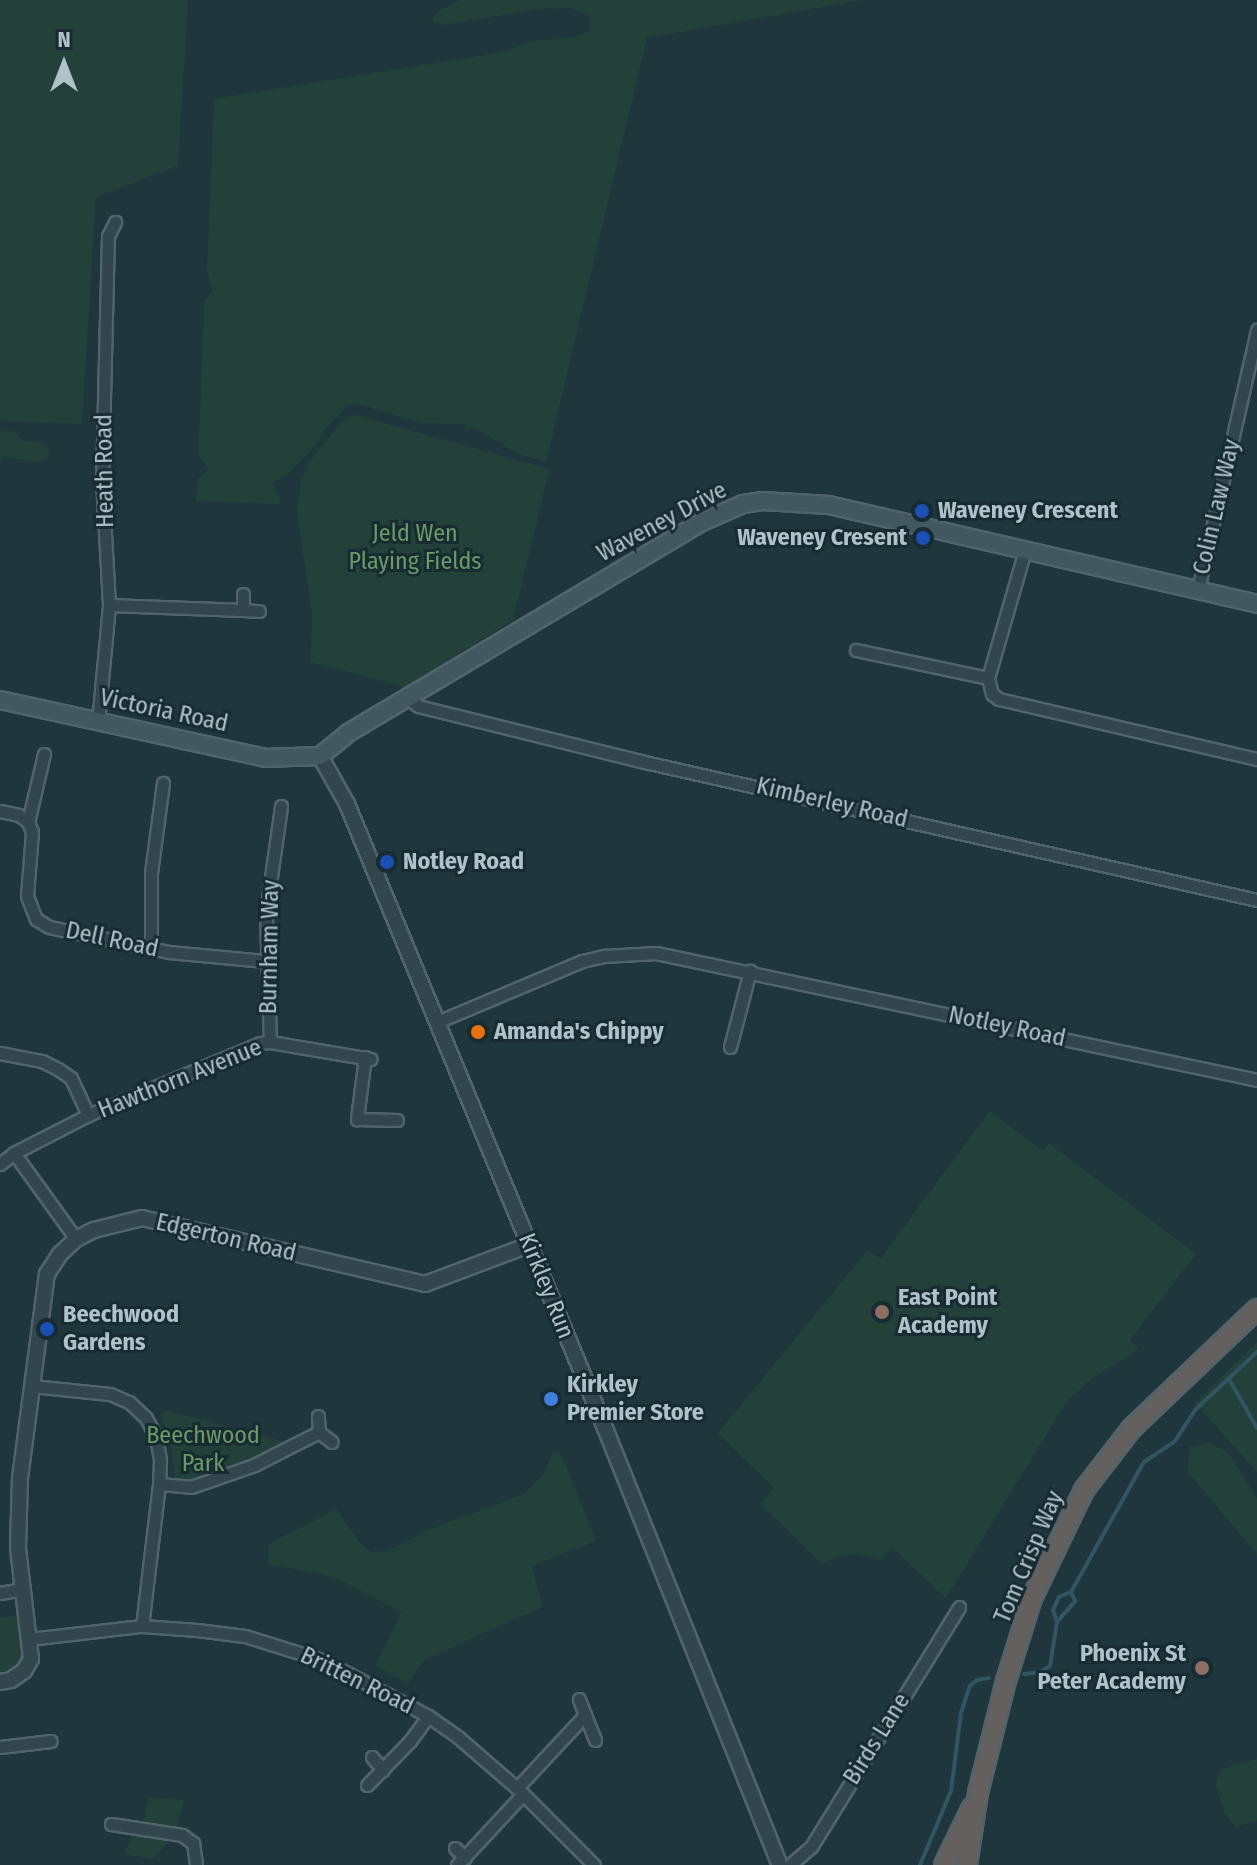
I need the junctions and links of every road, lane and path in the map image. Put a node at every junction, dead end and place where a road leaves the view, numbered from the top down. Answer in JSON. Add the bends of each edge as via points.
{"nodes":[{"id":1,"x":115,"y":222,"type":"dead end"},
{"id":2,"x":1257,"y":330,"type":"edge"},
{"id":3,"x":1025,"y":550,"type":"junction"},
{"id":4,"x":1198,"y":590,"type":"junction"},
{"id":5,"x":243,"y":594,"type":"dead end"},
{"id":6,"x":1257,"y":604,"type":"edge"},
{"id":7,"x":109,"y":605,"type":"junction"},
{"id":8,"x":243,"y":610,"type":"junction"},
{"id":9,"x":259,"y":611,"type":"dead end"},
{"id":10,"x":856,"y":650,"type":"dead end"},
{"id":11,"x":988,"y":678,"type":"junction"},
{"id":12,"x":410,"y":699,"type":"junction"},
{"id":13,"x":0,"y":700,"type":"edge"},
{"id":14,"x":98,"y":722,"type":"junction"},
{"id":15,"x":44,"y":754,"type":"dead end"},
{"id":16,"x":320,"y":756,"type":"junction"},
{"id":17,"x":1257,"y":759,"type":"edge"},
{"id":18,"x":163,"y":783,"type":"dead end"},
{"id":19,"x":281,"y":806,"type":"dead end"},
{"id":20,"x":0,"y":811,"type":"edge"},
{"id":21,"x":28,"y":822,"type":"junction"},
{"id":22,"x":1257,"y":900,"type":"edge"},
{"id":23,"x":151,"y":948,"type":"junction"},
{"id":24,"x":265,"y":961,"type":"junction"},
{"id":25,"x":750,"y":971,"type":"junction"},
{"id":26,"x":437,"y":1022,"type":"junction"},
{"id":27,"x":270,"y":1042,"type":"junction"},
{"id":28,"x":730,"y":1047,"type":"dead end"},
{"id":29,"x":0,"y":1053,"type":"edge"},
{"id":30,"x":1257,"y":1080,"type":"edge"},
{"id":31,"x":88,"y":1115,"type":"junction"},
{"id":32,"x":397,"y":1120,"type":"dead end"},
{"id":33,"x":14,"y":1153,"type":"junction"},
{"id":34,"x":0,"y":1164,"type":"edge"},
{"id":35,"x":76,"y":1239,"type":"junction"},
{"id":36,"x":529,"y":1245,"type":"junction"},
{"id":37,"x":1257,"y":1309,"type":"edge"},
{"id":38,"x":31,"y":1386,"type":"junction"},
{"id":39,"x":318,"y":1416,"type":"dead end"},
{"id":40,"x":319,"y":1432,"type":"junction"},
{"id":41,"x":332,"y":1442,"type":"dead end"},
{"id":42,"x":159,"y":1484,"type":"junction"},
{"id":43,"x":23,"y":1589,"type":"junction"},
{"id":44,"x":0,"y":1593,"type":"edge"},
{"id":45,"x":959,"y":1607,"type":"dead end"},
{"id":46,"x":142,"y":1626,"type":"junction"},
{"id":47,"x":29,"y":1639,"type":"junction"},
{"id":48,"x":0,"y":1682,"type":"edge"},
{"id":49,"x":579,"y":1699,"type":"dead end"},
{"id":50,"x":585,"y":1715,"type":"junction"},
{"id":51,"x":428,"y":1716,"type":"junction"},
{"id":52,"x":595,"y":1740,"type":"dead end"},
{"id":53,"x":51,"y":1741,"type":"dead end"},
{"id":54,"x":0,"y":1747,"type":"edge"},
{"id":55,"x":372,"y":1757,"type":"dead end"},
{"id":56,"x":383,"y":1770,"type":"junction"},
{"id":57,"x":367,"y":1785,"type":"dead end"},
{"id":58,"x":520,"y":1791,"type":"junction"},
{"id":59,"x":978,"y":1793,"type":"junction"},
{"id":60,"x":111,"y":1824,"type":"dead end"},
{"id":61,"x":455,"y":1848,"type":"dead end"},
{"id":62,"x":461,"y":1861,"type":"edge"},
{"id":63,"x":196,"y":1865,"type":"edge"},
{"id":64,"x":594,"y":1865,"type":"edge"},
{"id":65,"x":780,"y":1865,"type":"edge"},
{"id":66,"x":790,"y":1865,"type":"edge"},
{"id":67,"x":944,"y":1865,"type":"edge"},
{"id":68,"x":967,"y":1865,"type":"edge"}],
"edges":[{"from":1,"to":7,"type":"street","name":"Heath Road","via":[[108,236],[102,481]]},
{"from":2,"to":4,"type":"street","name":"Colin Law Way"},
{"from":3,"to":4,"type":"main road","name":"Waveney Drive"},
{"from":3,"to":11,"type":"street"},
{"from":3,"to":12,"type":"main road","name":"Waveney Drive","via":[[829,505],[743,504],[689,530]]},
{"from":4,"to":6,"type":"main road","name":"Waveney Drive"},
{"from":5,"to":8,"type":"street"},
{"from":7,"to":8,"type":"street"},
{"from":7,"to":14,"type":"street","name":"Heath Road"},
{"from":8,"to":9,"type":"street"},
{"from":10,"to":11,"type":"street"},
{"from":11,"to":17,"type":"street","via":[[999,699]]},
{"from":12,"to":16,"type":"main road","name":"Waveney Drive","via":[[348,733]]},
{"from":12,"to":22,"type":"street","name":"Kimberley Road","via":[[418,706],[649,763]]},
{"from":13,"to":14,"type":"main road","name":"Victoria Road"},
{"from":14,"to":16,"type":"main road","name":"Victoria Road","via":[[265,758]]},
{"from":15,"to":21,"type":"street","name":"Dell Road"},
{"from":16,"to":26,"type":"street","name":"Kirkley Run","via":[[347,804]]},
{"from":18,"to":23,"type":"street","via":[[151,873]]},
{"from":19,"to":24,"type":"street","name":"Burnham Way","via":[[268,888]]},
{"from":20,"to":21,"type":"street"},
{"from":21,"to":23,"type":"street","name":"Dell Road","via":[[32,832],[27,896],[36,919],[49,927]]},
{"from":23,"to":24,"type":"street","name":"Dell Road"},
{"from":24,"to":27,"type":"street","name":"Burnham Way"},
{"from":25,"to":26,"type":"street","name":"Notley Road","via":[[656,953],[604,956]]},
{"from":25,"to":28,"type":"street"},
{"from":25,"to":30,"type":"street","name":"Notley Road"},
{"from":26,"to":36,"type":"street","name":"Kirkley Run"},
{"from":27,"to":31,"type":"street","name":"Hawthorn Avenue"},
{"from":27,"to":32,"type":"street","name":"Hawthorn Avenue","via":[[368,1058],[357,1119]]},
{"from":29,"to":31,"type":"street","via":[[42,1061],[71,1078]]},
{"from":31,"to":33,"type":"street","name":"Hawthorn Avenue"},
{"from":33,"to":34,"type":"street","name":"Hawthorn Avenue"},
{"from":33,"to":35,"type":"street"},
{"from":35,"to":36,"type":"street","name":"Edgerton Road","via":[[142,1218],[425,1284]]},
{"from":35,"to":38,"type":"street","name":"Edgerton Road","via":[[47,1274]]},
{"from":36,"to":65,"type":"street","name":"Kirkley Run"},
{"from":37,"to":59,"type":"highway","name":"Tom Crisp Way","via":[[1132,1428],[1084,1490],[1032,1598]]},
{"from":38,"to":42,"type":"street","via":[[110,1394],[129,1402],[156,1437]]},
{"from":38,"to":43,"type":"street","name":"Edgerton Road","via":[[17,1528]]},
{"from":39,"to":40,"type":"street"},
{"from":40,"to":41,"type":"street"},
{"from":40,"to":42,"type":"street","via":[[223,1479],[191,1487]]},
{"from":42,"to":46,"type":"street"},
{"from":43,"to":44,"type":"street"},
{"from":43,"to":47,"type":"street","name":"Edgerton Road"},
{"from":45,"to":66,"type":"street","name":"Birds Lane","via":[[811,1847]]},
{"from":46,"to":47,"type":"street","name":"Britten Road"},
{"from":46,"to":51,"type":"street","name":"Britten Road","via":[[245,1636],[284,1646],[325,1661]]},
{"from":47,"to":48,"type":"street","name":"Edgerton Road","via":[[31,1659],[24,1671]]},
{"from":49,"to":50,"type":"street"},
{"from":50,"to":52,"type":"street"},
{"from":50,"to":58,"type":"street"},
{"from":51,"to":56,"type":"street"},
{"from":51,"to":58,"type":"street","name":"Britten Road"},
{"from":53,"to":54,"type":"street"},
{"from":55,"to":56,"type":"street"},
{"from":56,"to":57,"type":"street"},
{"from":58,"to":62,"type":"street"},
{"from":58,"to":64,"type":"street","name":"Britten Road"},
{"from":59,"to":67,"type":"highway","name":"Tom Crisp Way"},
{"from":59,"to":68,"type":"highway","name":"Tom Crisp Way"},
{"from":60,"to":63,"type":"street","via":[[182,1835],[193,1843]]},
{"from":61,"to":62,"type":"street"}]}
